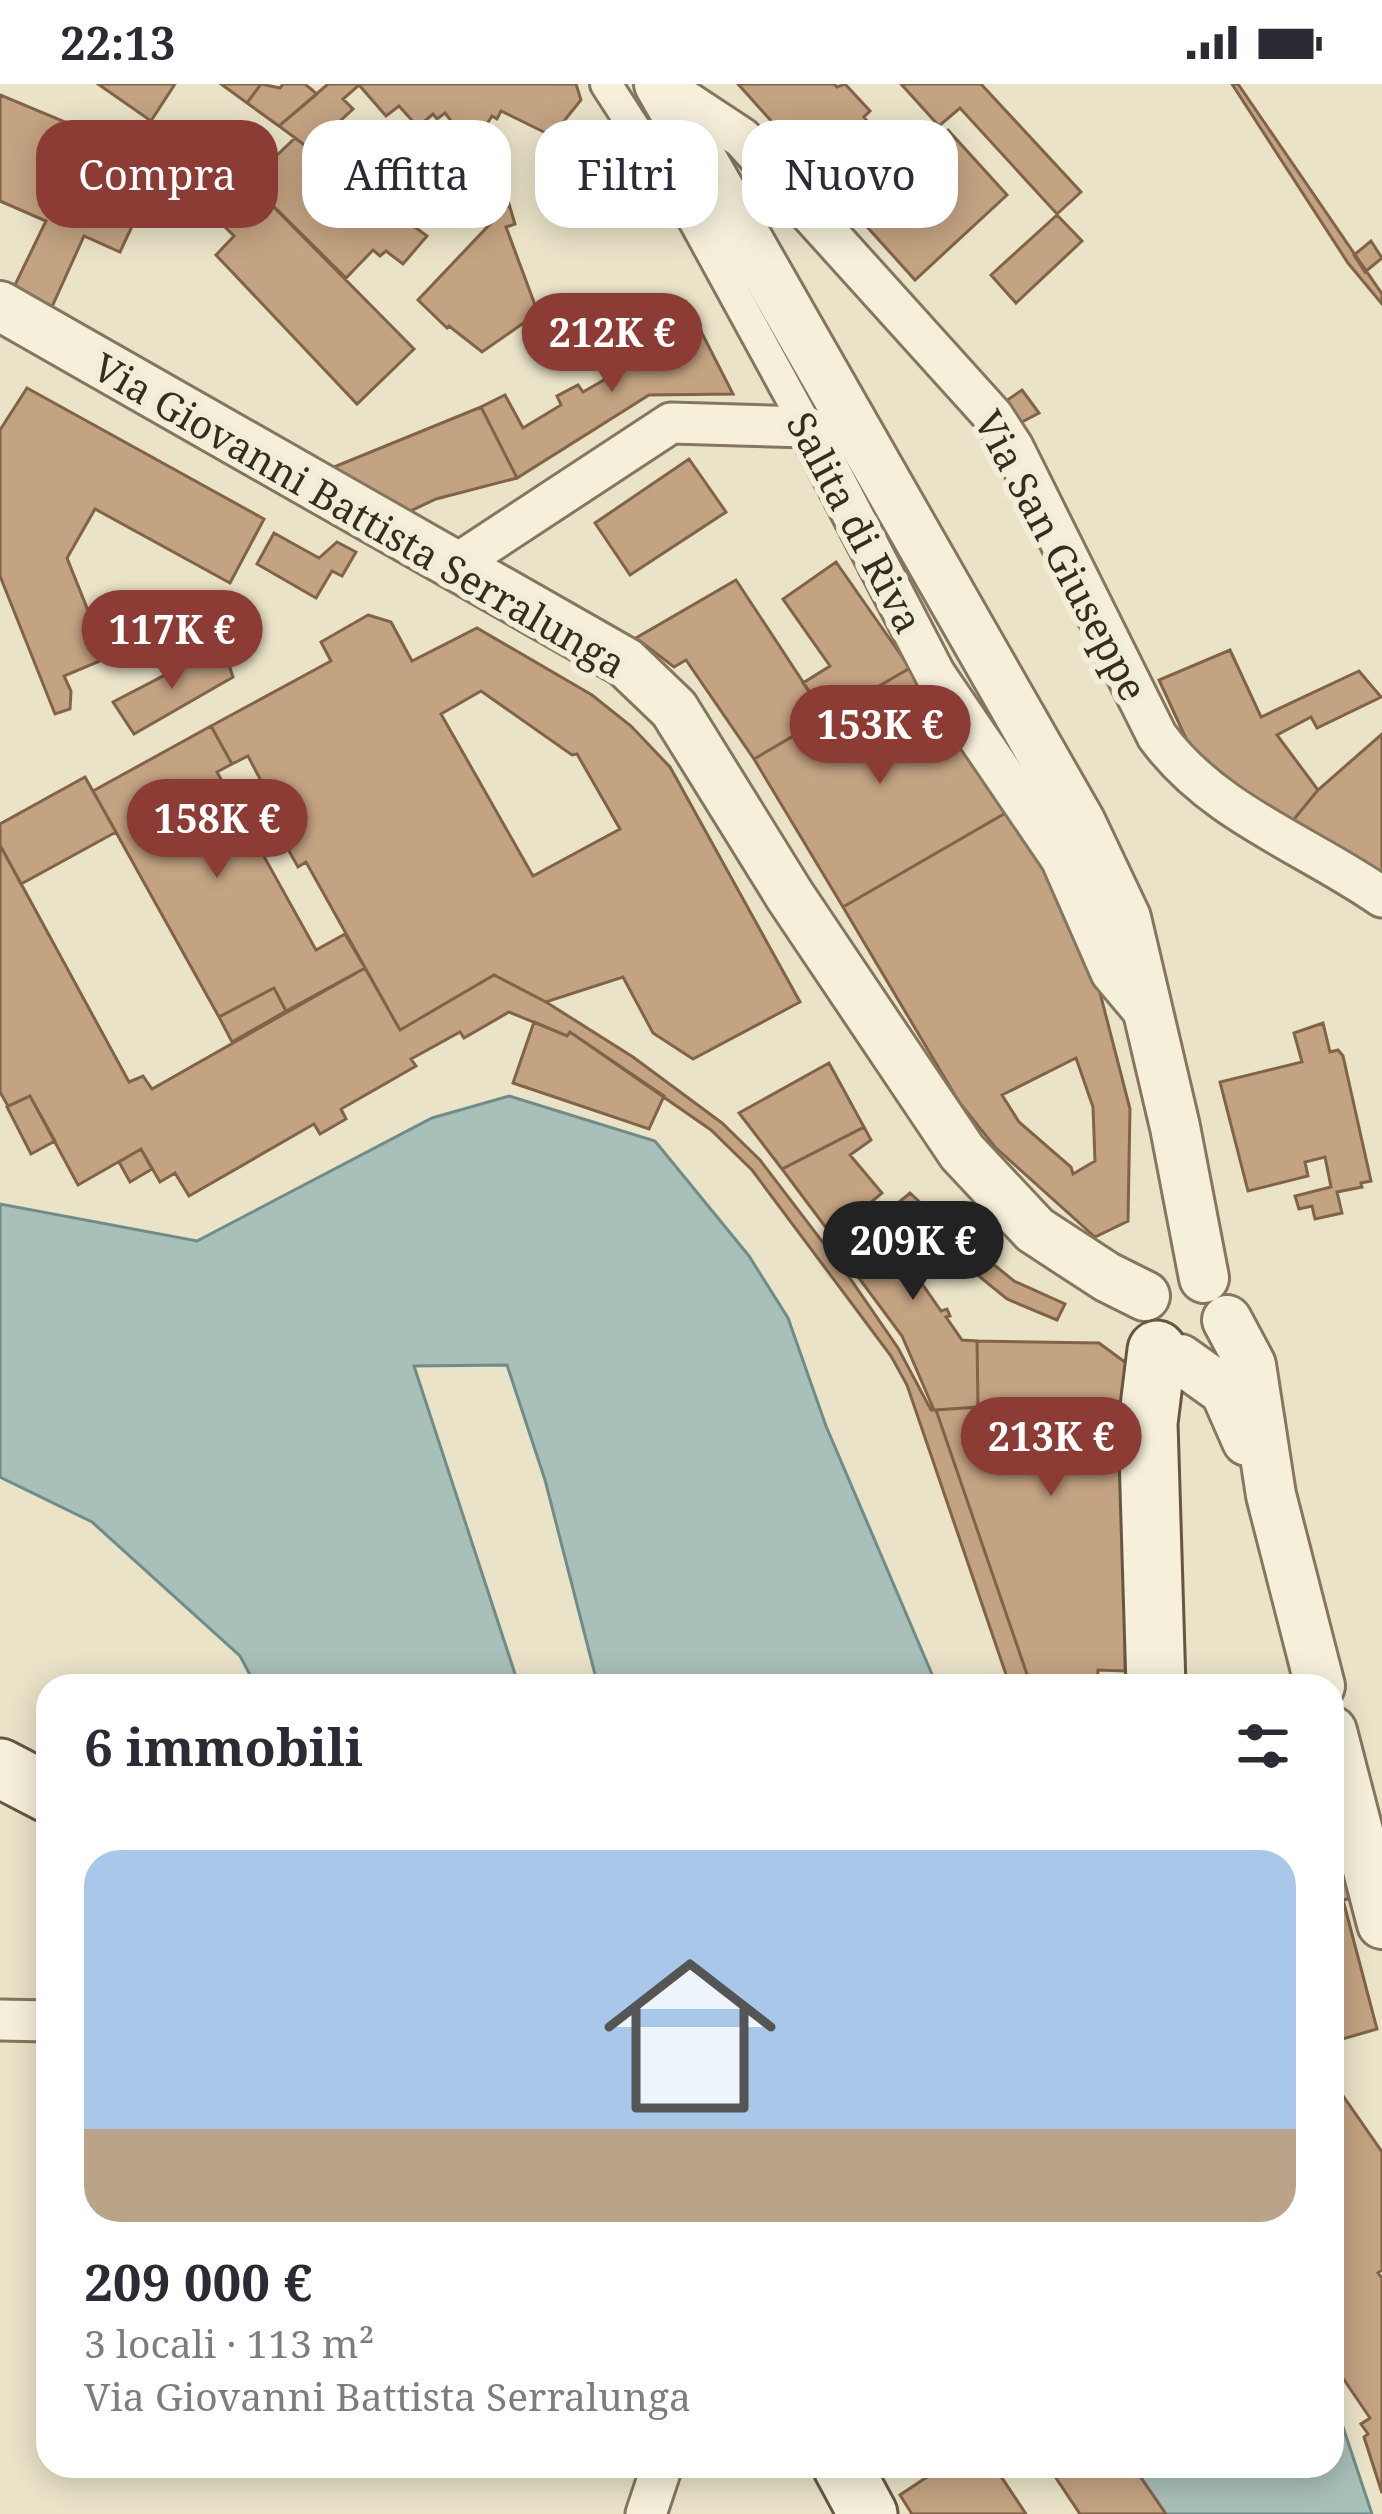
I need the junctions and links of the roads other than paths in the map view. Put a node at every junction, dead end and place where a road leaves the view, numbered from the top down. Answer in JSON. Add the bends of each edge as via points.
{"nodes":[{"id":1,"x":607,"y":84,"type":"edge"},
{"id":2,"x":660,"y":84,"type":"edge"},
{"id":3,"x":0,"y":306,"type":"edge"},
{"id":4,"x":807,"y":427,"type":"junction"},
{"id":5,"x":454,"y":565,"type":"junction"},
{"id":6,"x":1382,"y":897,"type":"edge"},
{"id":7,"x":1148,"y":1017,"type":"junction"},
{"id":8,"x":1204,"y":1278,"type":"junction"},
{"id":9,"x":1227,"y":1320,"type":"junction"},
{"id":10,"x":1160,"y":1335,"type":"junction"},
{"id":11,"x":1271,"y":1495,"type":"junction"},
{"id":12,"x":1156,"y":1674,"type":"edge"},
{"id":13,"x":1317,"y":1674,"type":"edge"},
{"id":14,"x":0,"y":1768,"type":"edge"},
{"id":15,"x":1344,"y":1777,"type":"edge"},
{"id":16,"x":36,"y":1787,"type":"edge"},
{"id":17,"x":1382,"y":1924,"type":"edge"},
{"id":18,"x":0,"y":2020,"type":"edge"},
{"id":19,"x":36,"y":2021,"type":"edge"},
{"id":20,"x":658,"y":2478,"type":"edge"},
{"id":21,"x":848,"y":2478,"type":"edge"},
{"id":22,"x":646,"y":2514,"type":"edge"},
{"id":23,"x":868,"y":2514,"type":"edge"}],
"edges":[{"from":1,"to":4,"type":"street","name":"Salita di Riva","via":[[695,222]]},
{"from":2,"to":6,"type":"street","name":"Via San Giuseppe","via":[[742,138],[993,416],[1179,766]]},
{"from":2,"to":7,"type":"street","name":"Salita di Riva","via":[[1081,823],[1126,918]]},
{"from":3,"to":5,"type":"street","name":"Via Giovanni Battista Serralunga"},
{"from":4,"to":5,"type":"street","via":[[671,423]]},
{"from":4,"to":7,"type":"street","name":"Salita di Riva","via":[[935,674],[1061,859],[1111,973]]},
{"from":5,"to":10,"type":"street","name":"Via Giovanni Battista Serralunga","via":[[625,662],[674,709],[962,1152],[1035,1230],[1091,1268]]},
{"from":7,"to":8,"type":"street","name":"Salita di Riva"},
{"from":8,"to":9,"type":"street","via":[[1222,1295]]},
{"from":8,"to":10,"type":"street","via":[[1164,1277]]},
{"from":9,"to":10,"type":"street","via":[[1206,1353]]},
{"from":9,"to":11,"type":"street","via":[[1251,1365]]},
{"from":10,"to":11,"type":"street","name":"Via Giovanni Battista Serralunga","via":[[1225,1390]]},
{"from":10,"to":12,"type":"main road","via":[[1148,1423]]},
{"from":11,"to":13,"type":"street"},
{"from":14,"to":16,"type":"main road"},
{"from":15,"to":17,"type":"street"},
{"from":18,"to":19,"type":"street"},
{"from":20,"to":22,"type":"street"},
{"from":21,"to":23,"type":"main road"}]}
